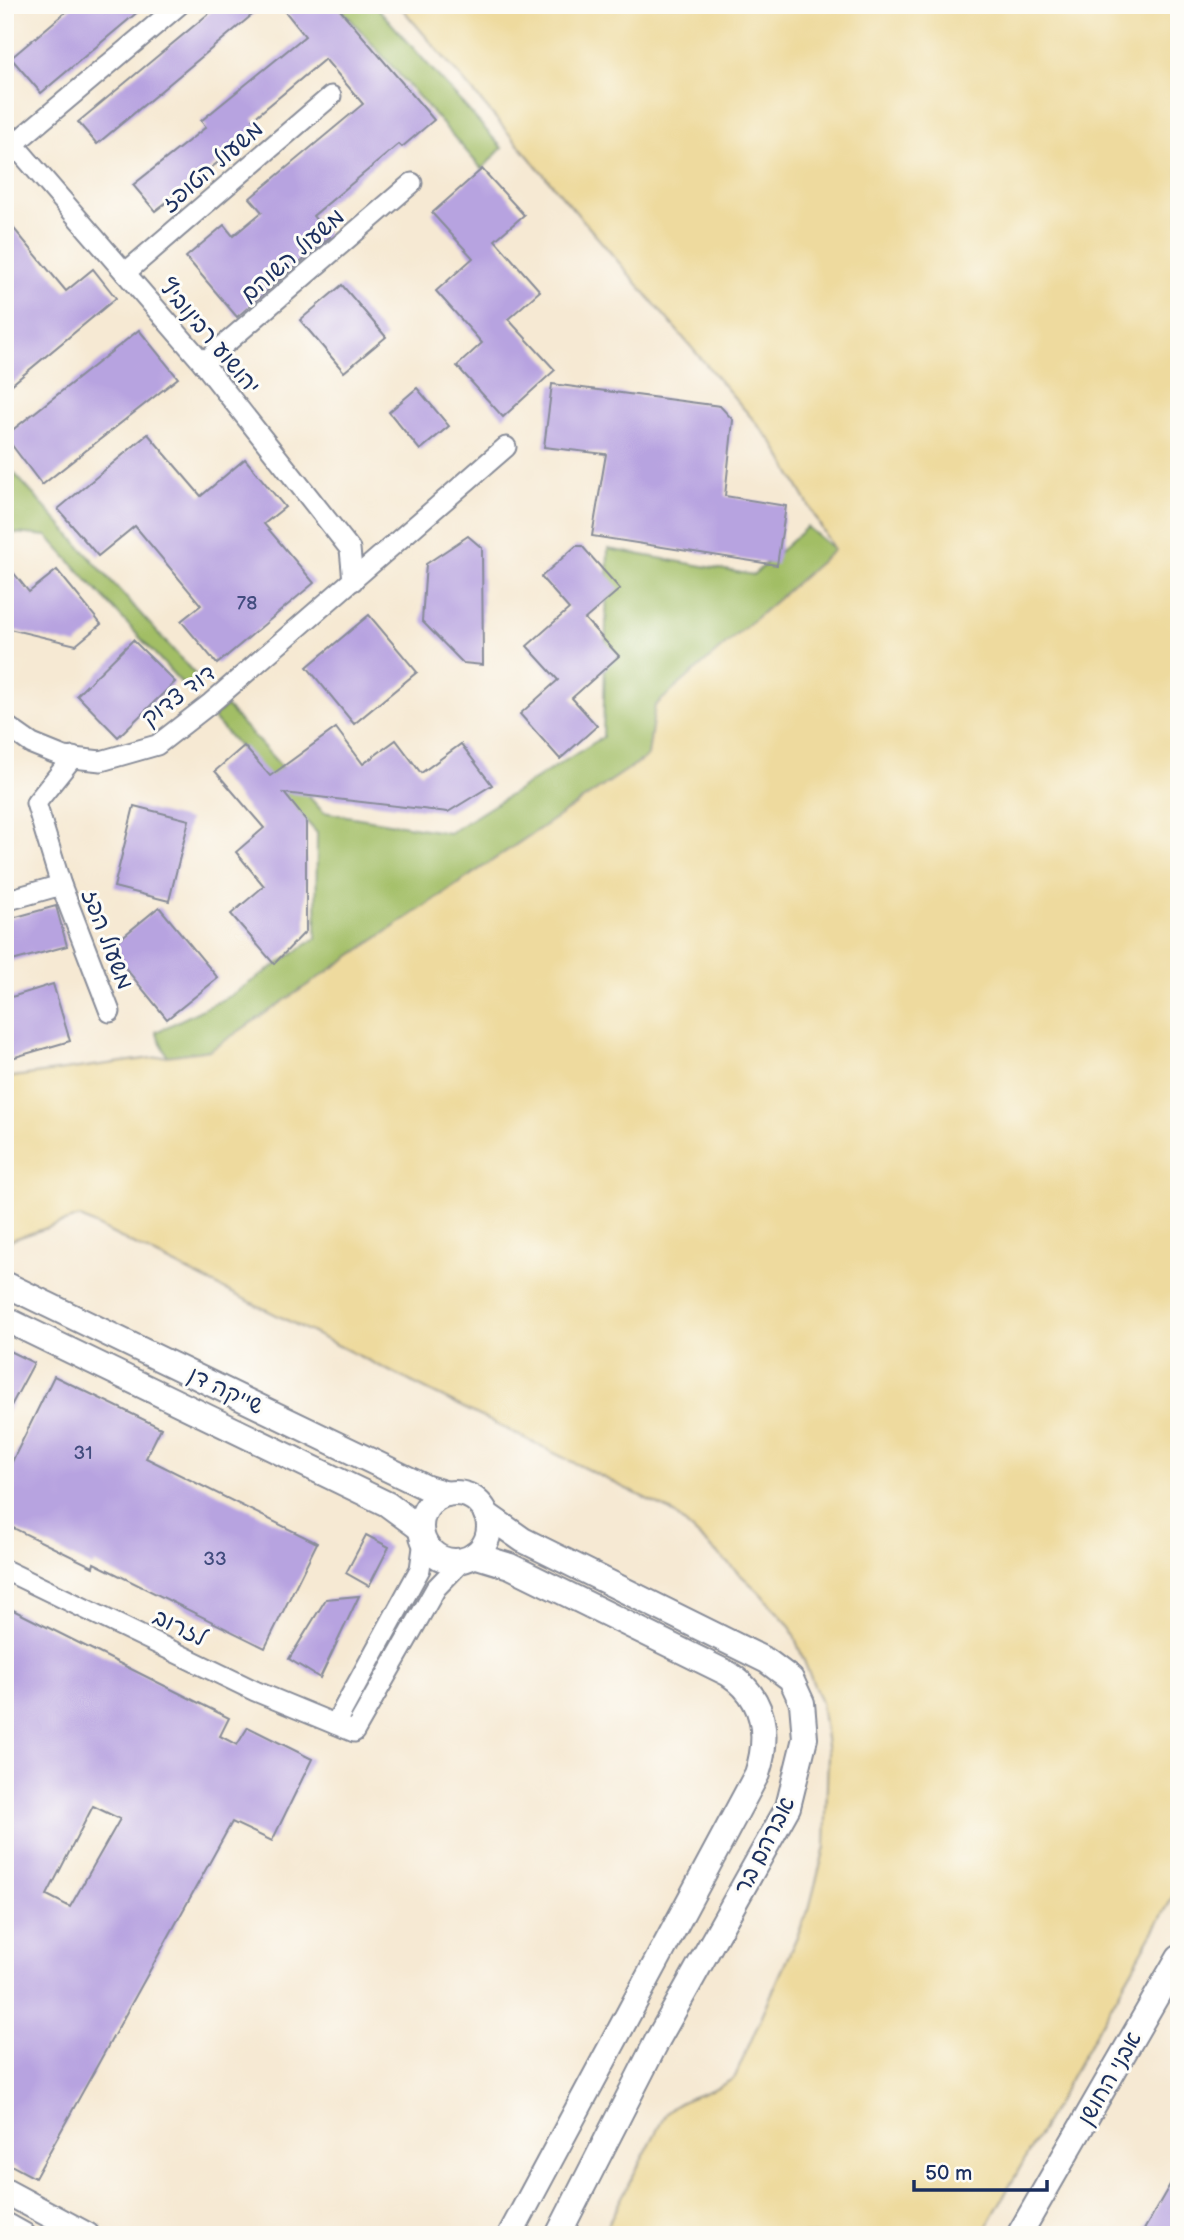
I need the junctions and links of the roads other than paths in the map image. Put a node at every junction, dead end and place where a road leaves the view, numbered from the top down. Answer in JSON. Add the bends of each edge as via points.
{"nodes":[{"id":1,"x":179,"y":5,"type":"edge"},
{"id":2,"x":331,"y":96,"type":"dead end"},
{"id":3,"x":9,"y":139,"type":"edge"},
{"id":4,"x":412,"y":183,"type":"dead end"},
{"id":5,"x":125,"y":273,"type":"junction"},
{"id":6,"x":203,"y":363,"type":"junction"},
{"id":7,"x":506,"y":447,"type":"dead end"},
{"id":8,"x":353,"y":581,"type":"junction"},
{"id":9,"x":5,"y":725,"type":"edge"},
{"id":10,"x":73,"y":757,"type":"junction"},
{"id":11,"x":61,"y":885,"type":"junction"},
{"id":12,"x":5,"y":901,"type":"edge"},
{"id":13,"x":110,"y":1012,"type":"dead end"},
{"id":14,"x":5,"y":1284,"type":"edge"},
{"id":15,"x":5,"y":1320,"type":"edge"},
{"id":16,"x":447,"y":1494,"type":"junction"},
{"id":17,"x":486,"y":1514,"type":"junction"},
{"id":18,"x":422,"y":1534,"type":"junction"},
{"id":19,"x":468,"y":1557,"type":"junction"},
{"id":20,"x":5,"y":1570,"type":"edge"},
{"id":21,"x":335,"y":1724,"type":"junction"},
{"id":22,"x":1179,"y":1957,"type":"edge"},
{"id":23,"x":5,"y":2191,"type":"edge"},
{"id":24,"x":5,"y":2225,"type":"edge"},
{"id":25,"x":76,"y":2232,"type":"edge"},
{"id":26,"x":23,"y":2235,"type":"edge"},
{"id":27,"x":510,"y":2235,"type":"edge"},
{"id":28,"x":558,"y":2235,"type":"edge"},
{"id":29,"x":1019,"y":2235,"type":"edge"}],
"edges":[{"from":1,"to":3,"type":"street"},
{"from":2,"to":5,"type":"street","name":"משעול הטופז"},
{"from":3,"to":5,"type":"street","name":"יהושוע רבינוביץ"},
{"from":4,"to":6,"type":"street","name":"משעול השוהם"},
{"from":5,"to":6,"type":"street","name":"יהושוע רבינוביץ"},
{"from":6,"to":8,"type":"street","name":"יהושוע רבינוביץ","via":[[350,549]]},
{"from":7,"to":8,"type":"street","name":"דוד צדוק"},
{"from":8,"to":10,"type":"street","name":"דוד צדוק","via":[[157,745],[101,761]]},
{"from":9,"to":10,"type":"street","name":"דוד צדוק","via":[[32,744]]},
{"from":10,"to":11,"type":"street","name":"משעול הפז","via":[[36,803]]},
{"from":11,"to":12,"type":"street","name":"משעול הפז"},
{"from":11,"to":13,"type":"street","name":"משעול הפז"},
{"from":14,"to":16,"type":"street","name":"שייקה דן"},
{"from":15,"to":18,"type":"street","name":"שייקה דן","via":[[387,1504]]},
{"from":16,"to":17,"type":"street","via":[[470,1497]]},
{"from":16,"to":18,"type":"street","via":[[428,1507]]},
{"from":17,"to":19,"type":"street","via":[[487,1537]]},
{"from":17,"to":28,"type":"street","name":"אברהם בר","via":[[523,1541],[767,1661],[791,1679],[802,1703],[805,1738],[788,1807],[659,2039]]},
{"from":18,"to":19,"type":"street","via":[[440,1557]]},
{"from":18,"to":21,"type":"street","via":[[421,1569]]},
{"from":19,"to":21,"type":"street","name":"לזרוב","via":[[436,1588],[354,1732]]},
{"from":19,"to":27,"type":"street","name":"אברהם בר","via":[[510,1566],[729,1674],[759,1705],[765,1738],[757,1774]]},
{"from":20,"to":21,"type":"street","name":"לזרוב"},
{"from":22,"to":29,"type":"street","name":"אבני החושן"},
{"from":23,"to":25,"type":"street"},
{"from":24,"to":26,"type":"street"}]}
